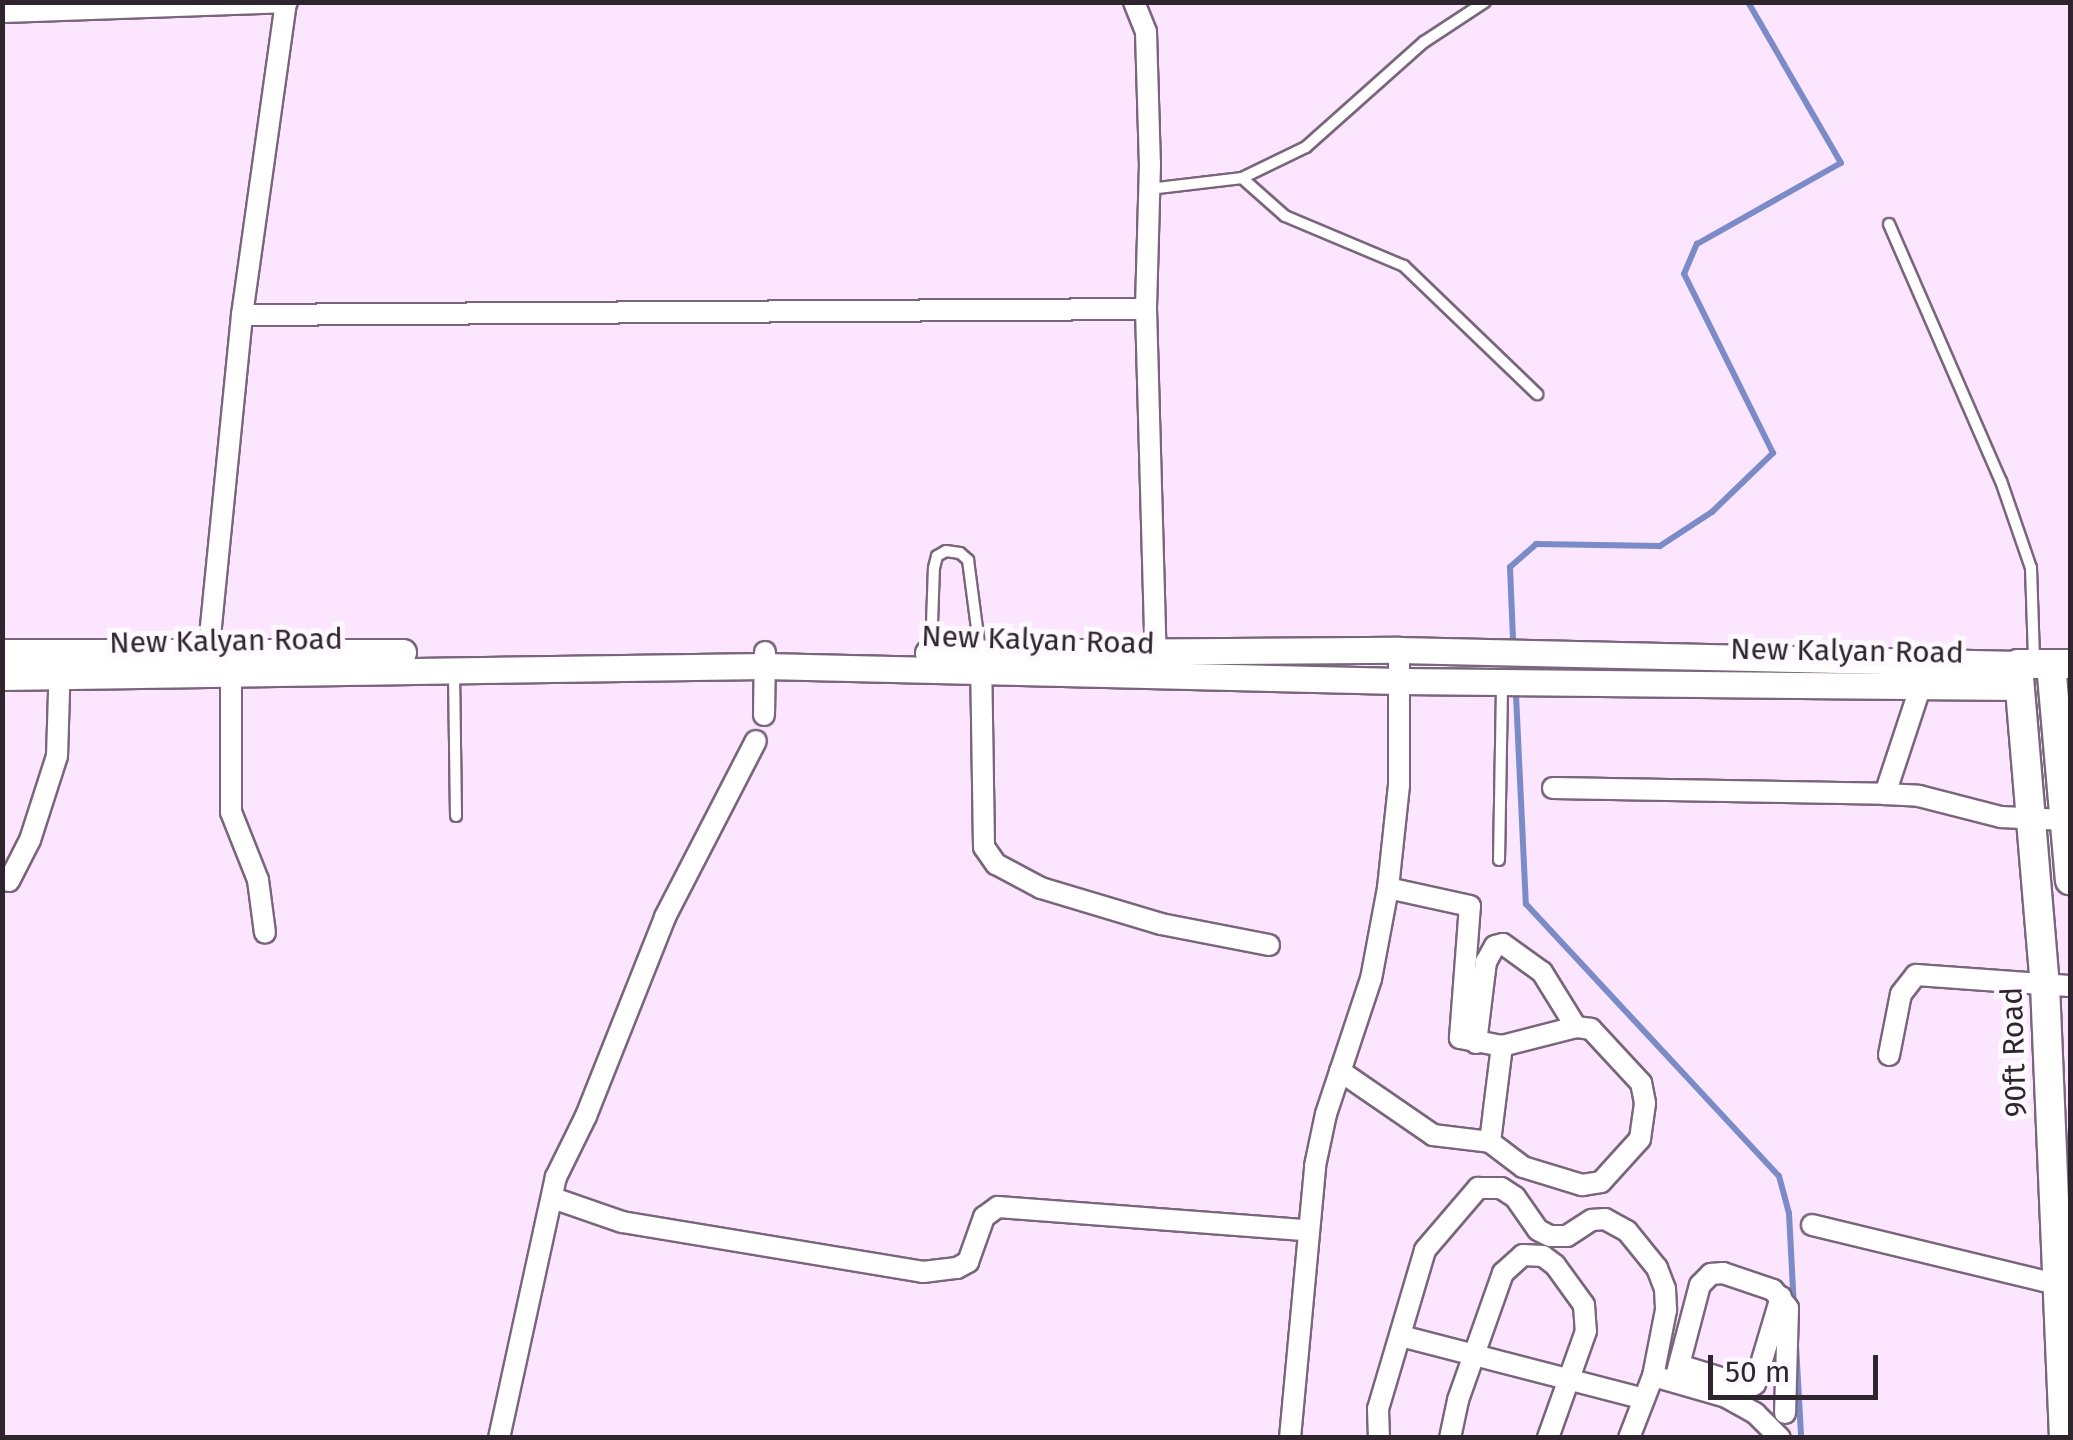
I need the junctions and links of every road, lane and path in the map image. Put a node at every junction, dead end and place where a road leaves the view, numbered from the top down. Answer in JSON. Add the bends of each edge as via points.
{"nodes":[{"id":1,"x":1134,"y":2,"type":"edge"},
{"id":2,"x":1485,"y":2,"type":"edge"},
{"id":3,"x":287,"y":3,"type":"edge"},
{"id":4,"x":2,"y":12,"type":"edge"},
{"id":5,"x":1242,"y":178,"type":"junction"},
{"id":6,"x":1150,"y":190,"type":"junction"},
{"id":7,"x":1889,"y":224,"type":"dead end"},
{"id":8,"x":1146,"y":309,"type":"junction"},
{"id":9,"x":242,"y":316,"type":"junction"},
{"id":10,"x":1537,"y":394,"type":"dead end"},
{"id":11,"x":1400,"y":650,"type":"junction"},
{"id":12,"x":2,"y":652,"type":"edge"},
{"id":13,"x":931,"y":653,"type":"junction"},
{"id":14,"x":765,"y":659,"type":"junction"},
{"id":15,"x":454,"y":661,"type":"junction"},
{"id":16,"x":981,"y":662,"type":"junction"},
{"id":17,"x":60,"y":664,"type":"junction"},
{"id":18,"x":219,"y":664,"type":"junction"},
{"id":19,"x":1155,"y":664,"type":"junction"},
{"id":20,"x":1780,"y":669,"type":"junction"},
{"id":21,"x":2045,"y":674,"type":"edge"},
{"id":22,"x":2,"y":676,"type":"edge"},
{"id":23,"x":1400,"y":681,"type":"junction"},
{"id":24,"x":1502,"y":682,"type":"junction"},
{"id":25,"x":1921,"y":684,"type":"junction"},
{"id":26,"x":764,"y":714,"type":"dead end"},
{"id":27,"x":756,"y":741,"type":"dead end"},
{"id":28,"x":1553,"y":788,"type":"dead end"},
{"id":29,"x":1885,"y":794,"type":"junction"},
{"id":30,"x":456,"y":816,"type":"dead end"},
{"id":31,"x":2032,"y":820,"type":"junction"},
{"id":32,"x":2066,"y":820,"type":"junction"},
{"id":33,"x":1499,"y":860,"type":"dead end"},
{"id":34,"x":2070,"y":880,"type":"edge"},
{"id":35,"x":9,"y":881,"type":"dead end"},
{"id":36,"x":1388,"y":888,"type":"junction"},
{"id":37,"x":266,"y":933,"type":"dead end"},
{"id":38,"x":1269,"y":945,"type":"dead end"},
{"id":39,"x":2058,"y":986,"type":"edge"},
{"id":40,"x":1576,"y":1027,"type":"junction"},
{"id":41,"x":1476,"y":1043,"type":"junction"},
{"id":42,"x":1502,"y":1046,"type":"junction"},
{"id":43,"x":1889,"y":1054,"type":"dead end"},
{"id":44,"x":1340,"y":1071,"type":"junction"},
{"id":45,"x":1490,"y":1142,"type":"junction"},
{"id":46,"x":553,"y":1198,"type":"junction"},
{"id":47,"x":1812,"y":1225,"type":"dead end"},
{"id":48,"x":1306,"y":1230,"type":"junction"},
{"id":49,"x":1546,"y":1246,"type":"junction"},
{"id":50,"x":2055,"y":1284,"type":"junction"},
{"id":51,"x":1781,"y":1297,"type":"junction"},
{"id":52,"x":1401,"y":1336,"type":"junction"},
{"id":53,"x":1477,"y":1356,"type":"junction"},
{"id":54,"x":1677,"y":1372,"type":"junction"},
{"id":55,"x":1652,"y":1376,"type":"junction"},
{"id":56,"x":1570,"y":1379,"type":"junction"},
{"id":57,"x":1644,"y":1399,"type":"junction"},
{"id":58,"x":1785,"y":1412,"type":"dead end"},
{"id":59,"x":499,"y":1438,"type":"edge"},
{"id":60,"x":1290,"y":1438,"type":"edge"},
{"id":61,"x":1378,"y":1438,"type":"edge"},
{"id":62,"x":1450,"y":1438,"type":"edge"},
{"id":63,"x":1548,"y":1438,"type":"edge"},
{"id":64,"x":1629,"y":1438,"type":"edge"},
{"id":65,"x":1780,"y":1438,"type":"edge"},
{"id":66,"x":2064,"y":1438,"type":"edge"}],
"edges":[{"from":1,"to":6,"type":"street","via":[[1146,32]]},
{"from":2,"to":5,"type":"lane","via":[[1424,42],[1306,147]]},
{"from":3,"to":4,"type":"street"},
{"from":3,"to":9,"type":"street"},
{"from":5,"to":6,"type":"lane"},
{"from":5,"to":10,"type":"lane","via":[[1285,216],[1404,266]]},
{"from":6,"to":8,"type":"street"},
{"from":7,"to":21,"type":"lane","via":[[2032,568]]},
{"from":8,"to":9,"type":"street"},
{"from":8,"to":19,"type":"street"},
{"from":9,"to":18,"type":"street"},
{"from":11,"to":19,"type":"street","name":"New Kalyan Road"},
{"from":11,"to":20,"type":"street","name":"New Kalyan Road"},
{"from":11,"to":23,"type":"street"},
{"from":12,"to":17,"type":"street"},
{"from":13,"to":14,"type":"street","name":"New Kalyan Road"},
{"from":13,"to":16,"type":"street","name":"New Kalyan Road"},
{"from":13,"to":16,"type":"lane","via":[[936,561],[952,551],[965,556],[970,569]]},
{"from":14,"to":15,"type":"street","name":"New Kalyan Road"},
{"from":14,"to":16,"type":"street","name":"New Kalyan Road"},
{"from":14,"to":26,"type":"street"},
{"from":15,"to":18,"type":"street","name":"New Kalyan Road"},
{"from":15,"to":30,"type":"lane"},
{"from":16,"to":19,"type":"street","name":"New Kalyan Road"},
{"from":16,"to":38,"type":"street","via":[[984,846],[996,864],[1041,888],[1144,919]]},
{"from":17,"to":18,"type":"street","name":"New Kalyan Road"},
{"from":17,"to":22,"type":"street"},
{"from":17,"to":35,"type":"street","via":[[58,756]]},
{"from":18,"to":37,"type":"street","via":[[230,812],[258,880]]},
{"from":19,"to":23,"type":"street","name":"New Kalyan Road"},
{"from":20,"to":21,"type":"street","name":"New Kalyan Road"},
{"from":20,"to":24,"type":"street","name":"New Kalyan Road"},
{"from":20,"to":25,"type":"street","name":"New Kalyan Road"},
{"from":21,"to":25,"type":"street","name":"New Kalyan Road"},
{"from":21,"to":31,"type":"main road","name":"90ft Road"},
{"from":21,"to":32,"type":"main road"},
{"from":23,"to":24,"type":"street","name":"New Kalyan Road"},
{"from":23,"to":36,"type":"street","via":[[1399,785]]},
{"from":24,"to":33,"type":"lane"},
{"from":25,"to":29,"type":"street"},
{"from":27,"to":46,"type":"street","via":[[665,918]]},
{"from":28,"to":29,"type":"street"},
{"from":29,"to":31,"type":"street"},
{"from":31,"to":32,"type":"street"},
{"from":31,"to":39,"type":"main road","name":"90ft Road"},
{"from":32,"to":34,"type":"main road"},
{"from":36,"to":41,"type":"street","via":[[1470,906],[1457,1032]]},
{"from":36,"to":44,"type":"street","via":[[1371,979]]},
{"from":39,"to":43,"type":"street","via":[[1916,975],[1901,994]]},
{"from":39,"to":50,"type":"main road","name":"90ft Road"},
{"from":40,"to":41,"type":"street","via":[[1542,972],[1503,944],[1494,946],[1486,962]]},
{"from":40,"to":42,"type":"street"},
{"from":40,"to":45,"type":"street","via":[[1602,1037],[1641,1083],[1645,1103],[1634,1151],[1601,1182],[1582,1185],[1522,1166]]},
{"from":41,"to":42,"type":"street"},
{"from":42,"to":45,"type":"street"},
{"from":44,"to":45,"type":"street","via":[[1434,1135]]},
{"from":44,"to":48,"type":"street"},
{"from":46,"to":48,"type":"street","via":[[639,1225],[923,1272],[968,1262],[984,1217],[998,1207]]},
{"from":46,"to":59,"type":"street"},
{"from":47,"to":50,"type":"street"},
{"from":48,"to":60,"type":"street"},
{"from":49,"to":52,"type":"street","via":[[1515,1197],[1501,1188],[1478,1188],[1425,1250]]},
{"from":49,"to":53,"type":"street","via":[[1523,1255],[1503,1274]]},
{"from":49,"to":55,"type":"street","via":[[1592,1220],[1627,1231],[1666,1288]]},
{"from":49,"to":56,"type":"street","via":[[1584,1305],[1586,1332]]},
{"from":50,"to":66,"type":"main road","name":"90ft Road"},
{"from":51,"to":54,"type":"street","via":[[1755,1384]]},
{"from":51,"to":54,"type":"street","via":[[1723,1273],[1704,1278]]},
{"from":51,"to":58,"type":"street","via":[[1789,1321]]},
{"from":52,"to":53,"type":"street"},
{"from":52,"to":61,"type":"street","via":[[1378,1409]]},
{"from":53,"to":56,"type":"street"},
{"from":53,"to":62,"type":"street"},
{"from":54,"to":55,"type":"street"},
{"from":54,"to":65,"type":"street","via":[[1754,1413]]},
{"from":55,"to":57,"type":"street"},
{"from":56,"to":57,"type":"street"},
{"from":56,"to":63,"type":"street"},
{"from":57,"to":64,"type":"street"}]}
